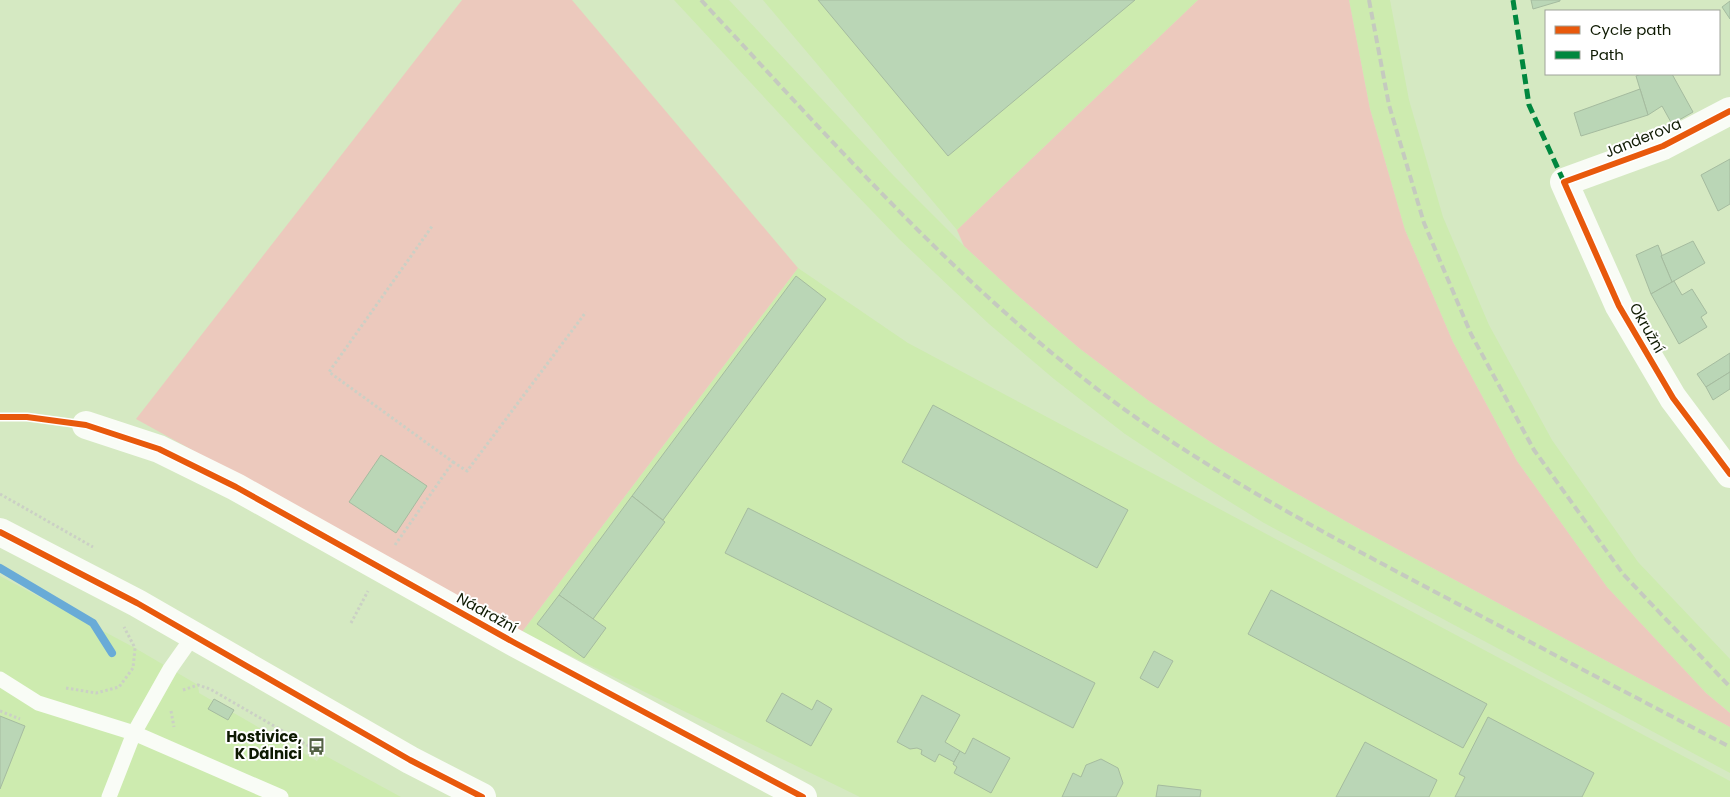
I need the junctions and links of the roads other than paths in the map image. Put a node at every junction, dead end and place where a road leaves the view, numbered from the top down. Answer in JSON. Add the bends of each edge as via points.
{"nodes":[{"id":1,"x":1730,"y":111,"type":"edge"},
{"id":2,"x":1564,"y":182,"type":"joint"},
{"id":3,"x":86,"y":425,"type":"road end"},
{"id":4,"x":1730,"y":474,"type":"edge"},
{"id":5,"x":0,"y":532,"type":"edge"},
{"id":6,"x":194,"y":635,"type":"junction"},
{"id":7,"x":0,"y":679,"type":"edge"},
{"id":8,"x":134,"y":733,"type":"junction"},
{"id":9,"x":109,"y":797,"type":"edge"},
{"id":10,"x":281,"y":797,"type":"edge"},
{"id":11,"x":482,"y":797,"type":"edge"},
{"id":12,"x":803,"y":797,"type":"edge"}],
"edges":[{"from":1,"to":2,"type":"street","name":"Janderova","via":[[1663,146]]},
{"from":2,"to":4,"type":"street","name":"Okružní","via":[[1619,306],[1672,398]]},
{"from":3,"to":12,"type":"street","name":"Nádražní","via":[[159,449],[236,487],[515,643]]},
{"from":5,"to":6,"type":"street"},
{"from":6,"to":8,"type":"lane","via":[[170,669]]},
{"from":6,"to":11,"type":"street","via":[[410,760]]},
{"from":7,"to":8,"type":"lane","via":[[38,703]]},
{"from":8,"to":9,"type":"lane"},
{"from":8,"to":10,"type":"lane"}]}
